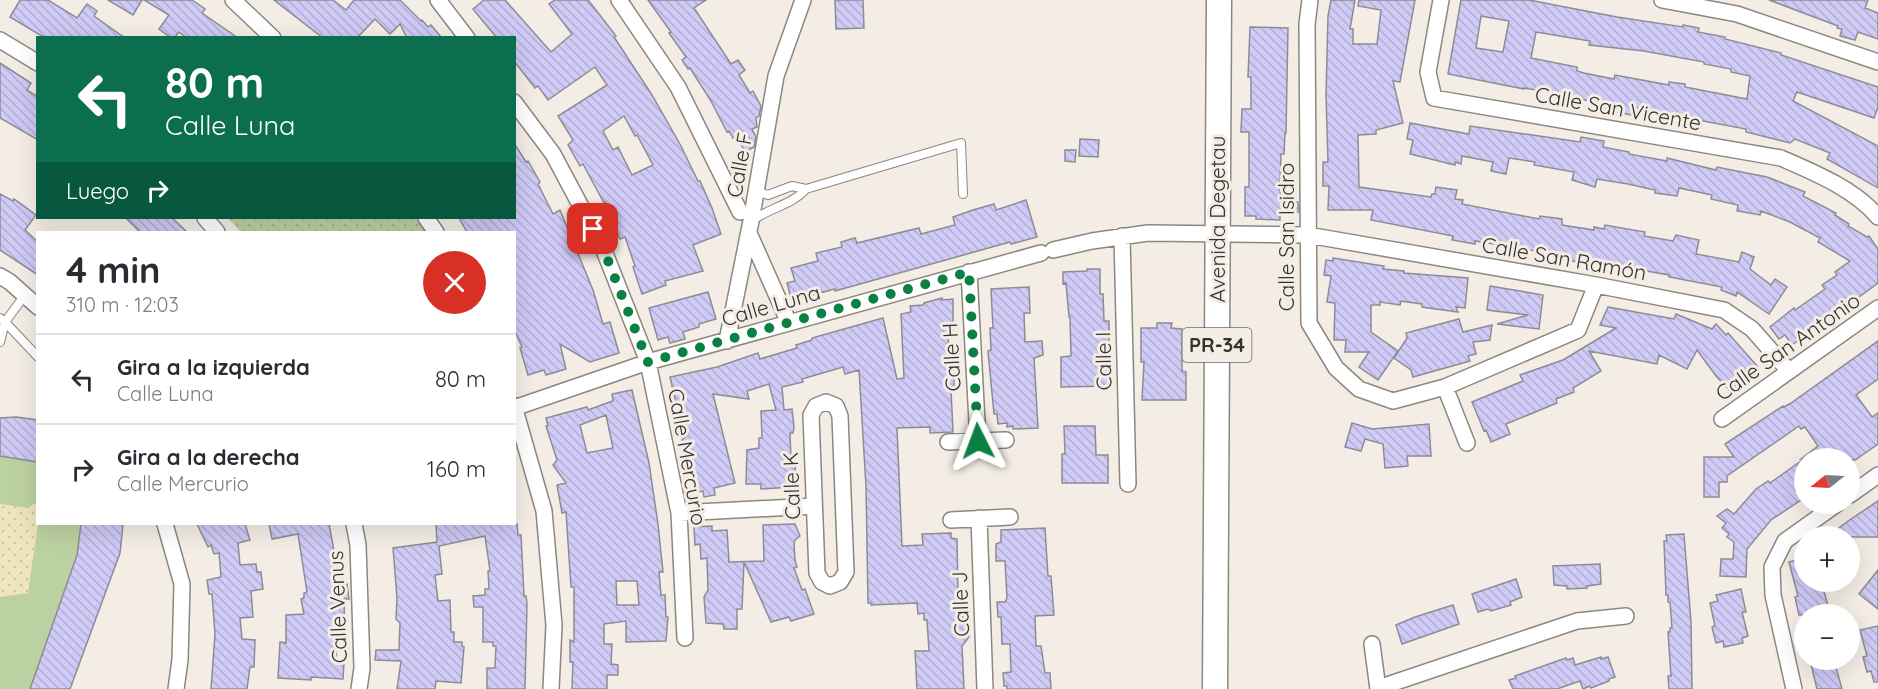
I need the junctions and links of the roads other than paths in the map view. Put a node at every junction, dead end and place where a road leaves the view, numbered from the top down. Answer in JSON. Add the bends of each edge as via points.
{"nodes":[{"id":1,"x":232,"y":0,"type":"edge"},
{"id":2,"x":619,"y":0,"type":"edge"},
{"id":3,"x":803,"y":0,"type":"edge"},
{"id":4,"x":1219,"y":0,"type":"edge"},
{"id":5,"x":1310,"y":0,"type":"edge"},
{"id":6,"x":1441,"y":0,"type":"edge"},
{"id":7,"x":1662,"y":0,"type":"edge"},
{"id":8,"x":446,"y":3,"type":"edge"},
{"id":9,"x":271,"y":36,"type":"edge"},
{"id":10,"x":466,"y":36,"type":"edge"},
{"id":11,"x":0,"y":40,"type":"edge"},
{"id":12,"x":36,"y":62,"type":"edge"},
{"id":13,"x":1878,"y":62,"type":"edge"},
{"id":14,"x":516,"y":105,"type":"edge"},
{"id":15,"x":806,"y":189,"type":"junction"},
{"id":16,"x":756,"y":191,"type":"junction"},
{"id":17,"x":963,"y":194,"type":"dead end"},
{"id":18,"x":1878,"y":218,"type":"edge"},
{"id":19,"x":206,"y":219,"type":"edge"},
{"id":20,"x":747,"y":222,"type":"junction"},
{"id":21,"x":216,"y":231,"type":"edge"},
{"id":22,"x":1218,"y":234,"type":"junction"},
{"id":23,"x":1308,"y":235,"type":"junction"},
{"id":24,"x":1122,"y":236,"type":"junction"},
{"id":25,"x":969,"y":272,"type":"junction"},
{"id":26,"x":0,"y":276,"type":"edge"},
{"id":27,"x":1596,"y":285,"type":"junction"},
{"id":28,"x":25,"y":295,"type":"junction"},
{"id":29,"x":36,"y":305,"type":"edge"},
{"id":30,"x":1878,"y":308,"type":"edge"},
{"id":31,"x":3,"y":320,"type":"edge"},
{"id":32,"x":789,"y":323,"type":"junction"},
{"id":33,"x":0,"y":340,"type":"edge"},
{"id":34,"x":727,"y":341,"type":"junction"},
{"id":35,"x":36,"y":355,"type":"edge"},
{"id":36,"x":648,"y":362,"type":"junction"},
{"id":37,"x":1789,"y":371,"type":"junction"},
{"id":38,"x":1445,"y":387,"type":"junction"},
{"id":39,"x":516,"y":408,"type":"edge"},
{"id":40,"x":516,"y":412,"type":"edge"},
{"id":41,"x":1722,"y":420,"type":"dead end"},
{"id":42,"x":1006,"y":440,"type":"dead end"},
{"id":43,"x":978,"y":441,"type":"junction"},
{"id":44,"x":948,"y":442,"type":"dead end"},
{"id":45,"x":1467,"y":443,"type":"dead end"},
{"id":46,"x":1878,"y":475,"type":"edge"},
{"id":47,"x":1128,"y":484,"type":"dead end"},
{"id":48,"x":1860,"y":488,"type":"edge"},
{"id":49,"x":814,"y":506,"type":"junction"},
{"id":50,"x":679,"y":513,"type":"junction"},
{"id":51,"x":1823,"y":514,"type":"edge"},
{"id":52,"x":1010,"y":517,"type":"dead end"},
{"id":53,"x":979,"y":518,"type":"junction"},
{"id":54,"x":951,"y":520,"type":"dead end"},
{"id":55,"x":165,"y":525,"type":"edge"},
{"id":56,"x":354,"y":525,"type":"edge"},
{"id":57,"x":1626,"y":616,"type":"dead end"},
{"id":58,"x":685,"y":638,"type":"dead end"},
{"id":59,"x":1372,"y":644,"type":"dead end"},
{"id":60,"x":1378,"y":688,"type":"edge"},
{"id":61,"x":176,"y":689,"type":"edge"},
{"id":62,"x":359,"y":689,"type":"edge"},
{"id":63,"x":551,"y":689,"type":"edge"},
{"id":64,"x":985,"y":689,"type":"edge"},
{"id":65,"x":1215,"y":689,"type":"edge"},
{"id":66,"x":1794,"y":689,"type":"edge"}],
"edges":[{"from":1,"to":9,"type":"street"},
{"from":2,"to":20,"type":"street","via":[[678,87]]},
{"from":3,"to":16,"type":"street","name":"Calle F","via":[[776,76]]},
{"from":4,"to":22,"type":"main road","name":"Avenida Degetau","number":"PR-34"},
{"from":5,"to":23,"type":"street","name":"Calle San Isidro"},
{"from":6,"to":18,"type":"street","name":"Calle San Vicente","via":[[1428,72],[1434,98],[1780,159],[1827,178]]},
{"from":7,"to":13,"type":"street","via":[[1737,14]]},
{"from":8,"to":10,"type":"street"},
{"from":11,"to":12,"type":"street"},
{"from":14,"to":36,"type":"street","name":"Calle Mercurio","via":[[553,154],[603,248]]},
{"from":15,"to":16,"type":"lane","via":[[792,186],[768,195]]},
{"from":15,"to":17,"type":"lane","via":[[962,143]]},
{"from":15,"to":20,"type":"lane","via":[[798,198]]},
{"from":16,"to":20,"type":"street","name":"Calle F"},
{"from":19,"to":21,"type":"street"},
{"from":20,"to":32,"type":"street"},
{"from":20,"to":34,"type":"street","name":"Calle F"},
{"from":22,"to":23,"type":"street","name":"Calle San Ramón"},
{"from":22,"to":24,"type":"street","name":"Calle San Ramón"},
{"from":22,"to":65,"type":"main road","name":"Avenida Degetau","number":"PR-34"},
{"from":23,"to":27,"type":"street","name":"Calle San Ramón"},
{"from":23,"to":38,"type":"street","name":"Calle San Isidro","via":[[1309,323],[1336,368],[1359,389],[1393,401]]},
{"from":24,"to":25,"type":"street","name":"Calle Luna"},
{"from":24,"to":47,"type":"street","name":"Calle I"},
{"from":25,"to":32,"type":"street","name":"Calle Luna"},
{"from":25,"to":43,"type":"street","name":"Calle H"},
{"from":26,"to":28,"type":"street"},
{"from":27,"to":37,"type":"street","name":"Calle San Ramón","via":[[1724,310],[1752,329]]},
{"from":27,"to":38,"type":"street","name":"Calle San Isidro","via":[[1578,330]]},
{"from":28,"to":29,"type":"street"},
{"from":28,"to":31,"type":"lane"},
{"from":30,"to":37,"type":"street","name":"Calle San Antonio"},
{"from":31,"to":33,"type":"lane"},
{"from":31,"to":35,"type":"lane"},
{"from":32,"to":34,"type":"street","name":"Calle Luna"},
{"from":34,"to":36,"type":"street","name":"Calle Luna"},
{"from":36,"to":39,"type":"street","name":"Calle Luna"},
{"from":36,"to":50,"type":"street","name":"Calle Mercurio"},
{"from":37,"to":41,"type":"street","name":"Calle San Antonio"},
{"from":38,"to":45,"type":"street"},
{"from":40,"to":63,"type":"street","via":[[544,511],[554,625]]},
{"from":42,"to":43,"type":"street"},
{"from":43,"to":44,"type":"street"},
{"from":46,"to":48,"type":"street"},
{"from":49,"to":49,"type":"street","name":"Calle K","via":[[811,415],[816,406],[826,402],[836,406],[840,416],[846,572],[840,582],[830,586],[817,573]]},
{"from":49,"to":50,"type":"street"},
{"from":50,"to":58,"type":"street","name":"Calle Mercurio"},
{"from":51,"to":66,"type":"street","via":[[1785,541],[1772,567],[1773,595]]},
{"from":52,"to":53,"type":"street"},
{"from":53,"to":54,"type":"street"},
{"from":53,"to":64,"type":"street","name":"Calle J"},
{"from":55,"to":61,"type":"street","via":[[182,584]]},
{"from":56,"to":62,"type":"street","name":"Calle Venus","via":[[362,668]]},
{"from":57,"to":60,"type":"street","via":[[1577,621]]},
{"from":59,"to":60,"type":"street"}]}
